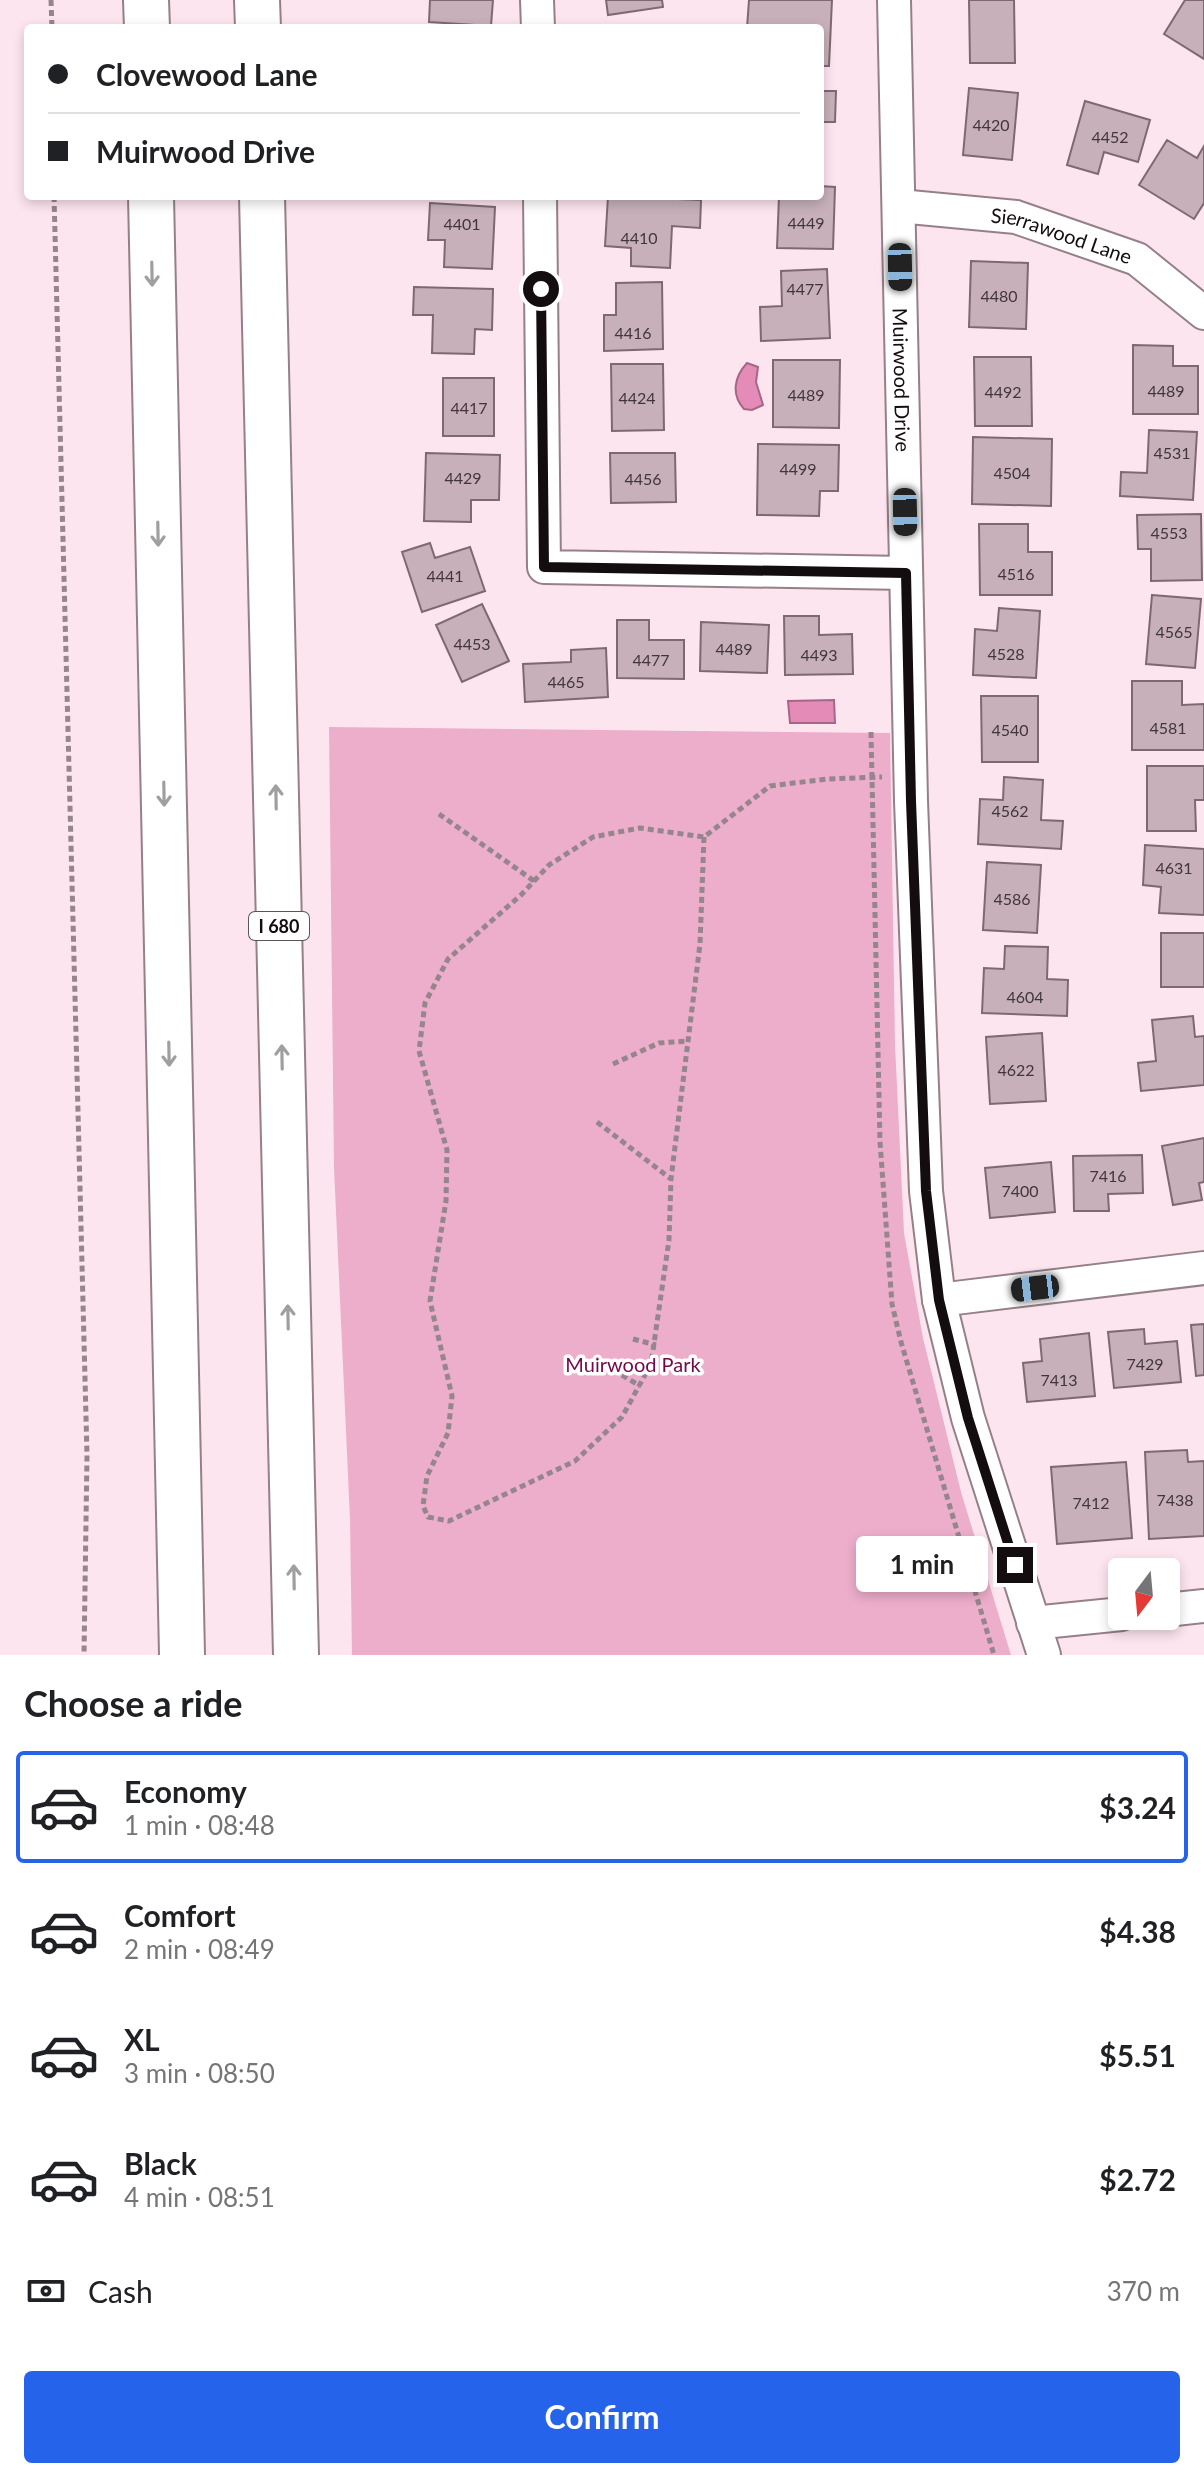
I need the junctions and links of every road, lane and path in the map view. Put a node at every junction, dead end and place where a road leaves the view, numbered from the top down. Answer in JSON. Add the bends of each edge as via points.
{"nodes":[{"id":1,"x":51,"y":0,"type":"edge"},
{"id":2,"x":146,"y":0,"type":"edge"},
{"id":3,"x":257,"y":0,"type":"edge"},
{"id":4,"x":537,"y":0,"type":"edge"},
{"id":5,"x":894,"y":0,"type":"edge"},
{"id":6,"x":52,"y":24,"type":"edge"},
{"id":7,"x":147,"y":24,"type":"edge"},
{"id":8,"x":258,"y":24,"type":"edge"},
{"id":9,"x":538,"y":24,"type":"edge"},
{"id":10,"x":54,"y":200,"type":"edge"},
{"id":11,"x":151,"y":200,"type":"edge"},
{"id":12,"x":262,"y":200,"type":"edge"},
{"id":13,"x":540,"y":200,"type":"edge"},
{"id":14,"x":899,"y":206,"type":"junction"},
{"id":15,"x":1204,"y":313,"type":"edge"},
{"id":16,"x":906,"y":573,"type":"junction"},
{"id":17,"x":871,"y":732,"type":"dead end"},
{"id":18,"x":891,"y":776,"type":"dead end"},
{"id":19,"x":871,"y":778,"type":"junction"},
{"id":20,"x":439,"y":814,"type":"dead end"},
{"id":21,"x":704,"y":837,"type":"junction"},
{"id":22,"x":534,"y":881,"type":"junction"},
{"id":23,"x":688,"y":1041,"type":"junction"},
{"id":24,"x":613,"y":1064,"type":"dead end"},
{"id":25,"x":597,"y":1122,"type":"dead end"},
{"id":26,"x":671,"y":1179,"type":"junction"},
{"id":27,"x":1204,"y":1268,"type":"edge"},
{"id":28,"x":939,"y":1300,"type":"junction"},
{"id":29,"x":633,"y":1339,"type":"dead end"},
{"id":30,"x":656,"y":1345,"type":"junction"},
{"id":31,"x":622,"y":1375,"type":"dead end"},
{"id":32,"x":640,"y":1386,"type":"junction"},
{"id":33,"x":1204,"y":1606,"type":"edge"},
{"id":34,"x":1180,"y":1609,"type":"edge"},
{"id":35,"x":1108,"y":1615,"type":"edge"},
{"id":36,"x":1033,"y":1623,"type":"junction"},
{"id":37,"x":84,"y":1655,"type":"edge"},
{"id":38,"x":182,"y":1655,"type":"edge"},
{"id":39,"x":296,"y":1655,"type":"edge"},
{"id":40,"x":1044,"y":1655,"type":"edge"}],
"edges":[{"from":1,"to":6,"type":"path"},
{"from":2,"to":7,"type":"highway"},
{"from":3,"to":8,"type":"highway"},
{"from":4,"to":9,"type":"street"},
{"from":5,"to":14,"type":"street","name":"Muirwood Drive"},
{"from":10,"to":37,"type":"path","via":[[87,1455]]},
{"from":11,"to":38,"type":"highway","one_way":true},
{"from":39,"to":12,"type":"highway","number":"I 680","one_way":true},
{"from":13,"to":16,"type":"street","via":[[544,567]]},
{"from":14,"to":15,"type":"street","name":"Sierrawood Lane","via":[[1016,217],[1137,259]]},
{"from":14,"to":16,"type":"street","name":"Muirwood Drive"},
{"from":16,"to":28,"type":"street","name":"Muirwood Drive","via":[[926,1191]]},
{"from":17,"to":19,"type":"path"},
{"from":18,"to":19,"type":"path"},
{"from":19,"to":21,"type":"path","via":[[770,786]]},
{"from":20,"to":22,"type":"path"},
{"from":21,"to":22,"type":"path","via":[[640,828],[593,837]]},
{"from":21,"to":23,"type":"path","via":[[700,944]]},
{"from":22,"to":32,"type":"path","via":[[448,959],[425,1003],[419,1051],[447,1150],[446,1201],[430,1301],[452,1396],[448,1433],[427,1476],[423,1506],[428,1517],[449,1521],[575,1461],[622,1417]]},
{"from":23,"to":24,"type":"path","via":[[659,1043]]},
{"from":23,"to":26,"type":"path"},
{"from":25,"to":26,"type":"path"},
{"from":26,"to":30,"type":"path"},
{"from":27,"to":28,"type":"street"},
{"from":28,"to":36,"type":"street","name":"Muirwood Drive","via":[[968,1418]]},
{"from":29,"to":30,"type":"path"},
{"from":30,"to":32,"type":"path"},
{"from":31,"to":32,"type":"path"},
{"from":33,"to":34,"type":"street"},
{"from":35,"to":36,"type":"street"},
{"from":36,"to":40,"type":"street","name":"Muirwood Drive"}]}
